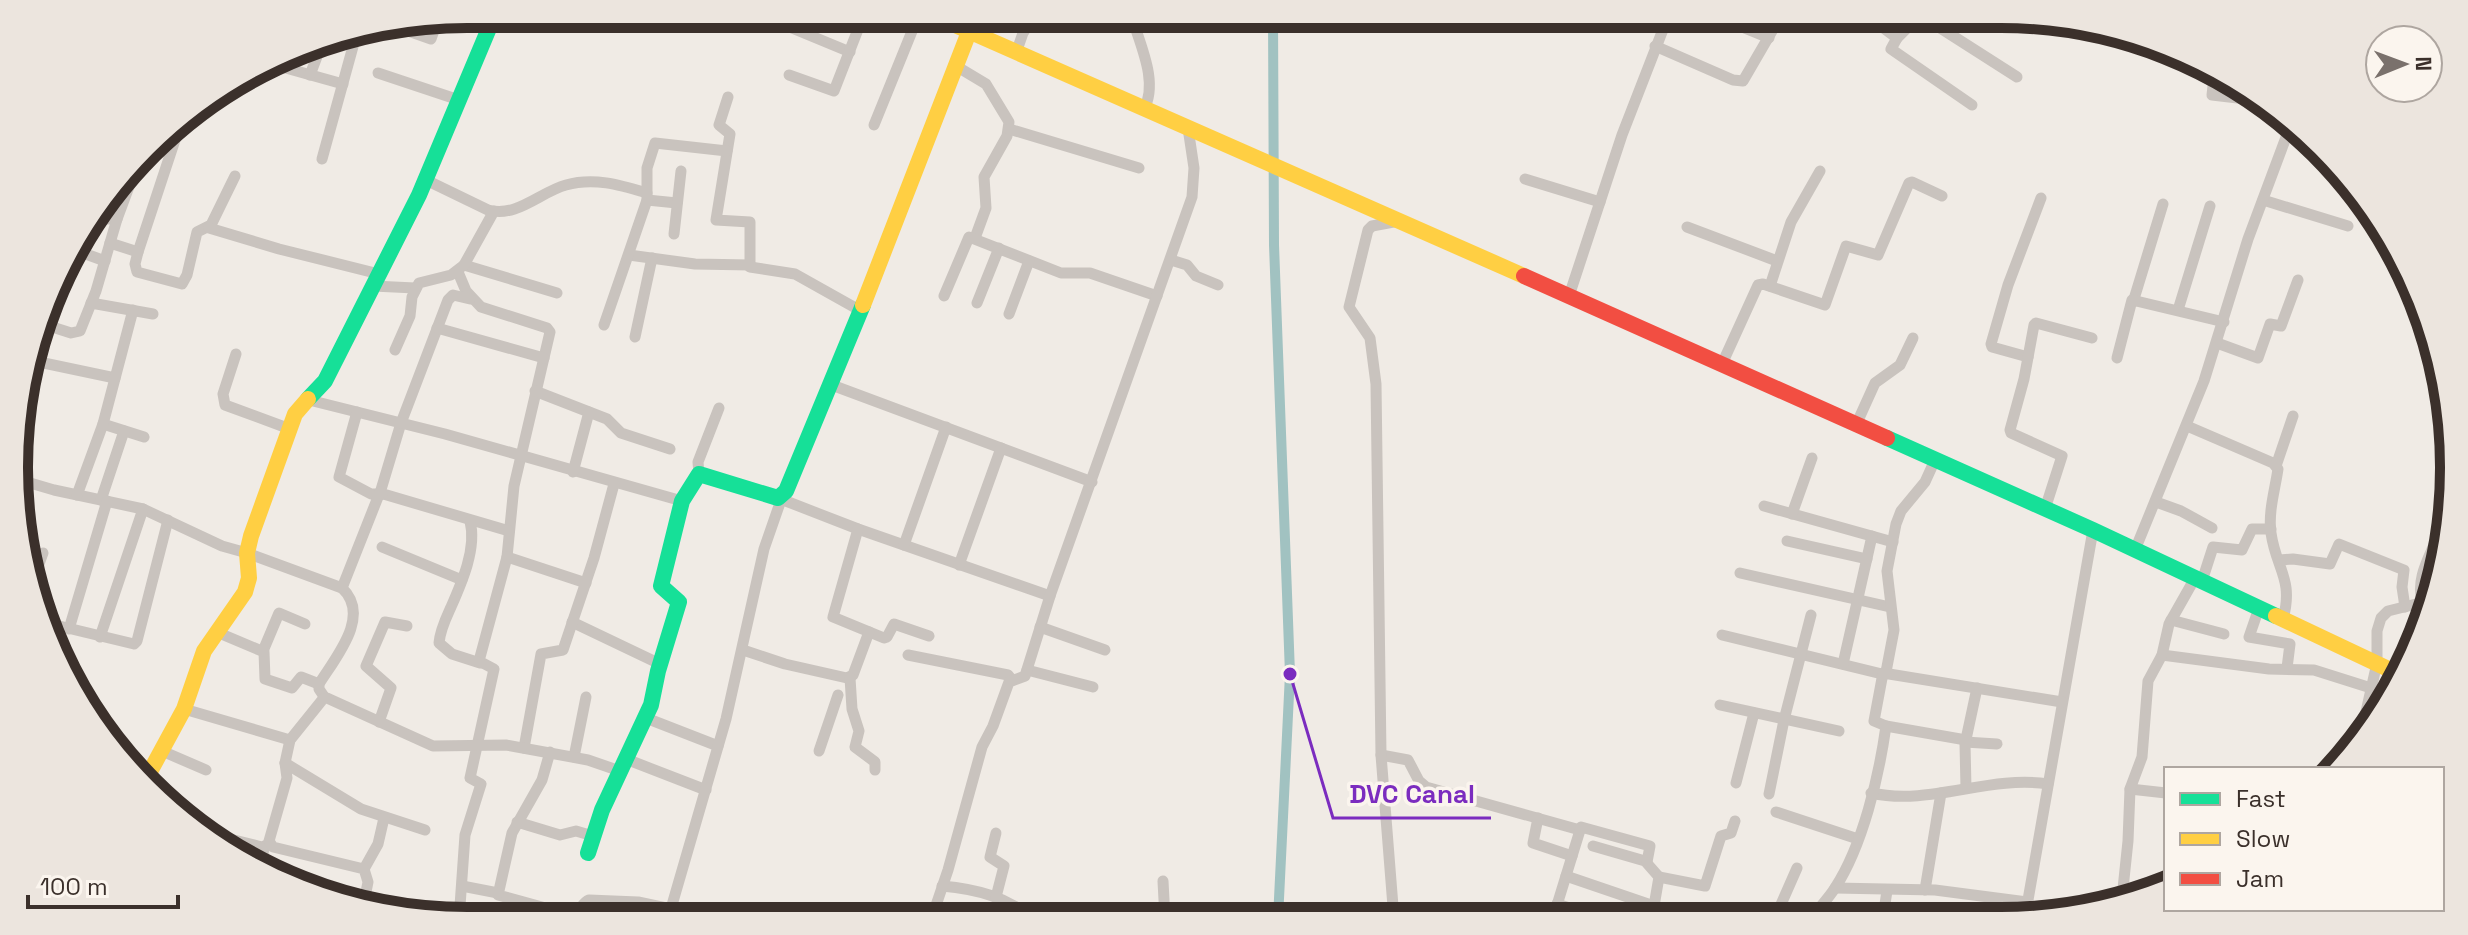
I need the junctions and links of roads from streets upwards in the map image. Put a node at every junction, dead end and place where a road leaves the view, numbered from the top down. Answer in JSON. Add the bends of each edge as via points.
{"nodes":[{"id":1,"x":488,"y":28,"type":"edge"},
{"id":2,"x":792,"y":28,"type":"edge"},
{"id":3,"x":859,"y":28,"type":"edge"},
{"id":4,"x":913,"y":28,"type":"edge"},
{"id":5,"x":967,"y":28,"type":"edge"},
{"id":6,"x":973,"y":28,"type":"edge"},
{"id":7,"x":1026,"y":28,"type":"edge"},
{"id":8,"x":1135,"y":28,"type":"edge"},
{"id":9,"x":1663,"y":28,"type":"edge"},
{"id":10,"x":1744,"y":28,"type":"edge"},
{"id":11,"x":1774,"y":28,"type":"edge"},
{"id":12,"x":1884,"y":28,"type":"edge"},
{"id":13,"x":1907,"y":28,"type":"edge"},
{"id":14,"x":1940,"y":28,"type":"edge"},
{"id":15,"x":434,"y":29,"type":"edge"},
{"id":16,"x":411,"y":32,"type":"edge"},
{"id":17,"x":1769,"y":38,"type":"junction"},
{"id":18,"x":1897,"y":38,"type":"junction"},
{"id":19,"x":354,"y":43,"type":"edge"},
{"id":20,"x":1655,"y":46,"type":"junction"},
{"id":21,"x":850,"y":52,"type":"junction"},
{"id":22,"x":1016,"y":53,"type":"junction"},
{"id":23,"x":318,"y":54,"type":"edge"},
{"id":24,"x":956,"y":66,"type":"junction"},
{"id":25,"x":284,"y":68,"type":"edge"},
{"id":26,"x":378,"y":73,"type":"dead end"},
{"id":27,"x":310,"y":75,"type":"junction"},
{"id":28,"x":789,"y":75,"type":"dead end"},
{"id":29,"x":2017,"y":77,"type":"dead end"},
{"id":30,"x":2213,"y":83,"type":"edge"},
{"id":31,"x":343,"y":84,"type":"junction"},
{"id":32,"x":728,"y":97,"type":"dead end"},
{"id":33,"x":2239,"y":98,"type":"edge"},
{"id":34,"x":459,"y":100,"type":"junction"},
{"id":35,"x":1972,"y":105,"type":"dead end"},
{"id":36,"x":1144,"y":109,"type":"junction"},
{"id":37,"x":874,"y":125,"type":"dead end"},
{"id":38,"x":1009,"y":129,"type":"junction"},
{"id":39,"x":1193,"y":130,"type":"junction"},
{"id":40,"x":2287,"y":135,"type":"edge"},
{"id":41,"x":175,"y":140,"type":"edge"},
{"id":42,"x":727,"y":151,"type":"junction"},
{"id":43,"x":322,"y":159,"type":"dead end"},
{"id":44,"x":1139,"y":168,"type":"dead end"},
{"id":45,"x":681,"y":171,"type":"dead end"},
{"id":46,"x":1820,"y":171,"type":"dead end"},
{"id":47,"x":235,"y":176,"type":"dead end"},
{"id":48,"x":1525,"y":179,"type":"dead end"},
{"id":49,"x":426,"y":180,"type":"junction"},
{"id":50,"x":128,"y":189,"type":"edge"},
{"id":51,"x":647,"y":196,"type":"junction"},
{"id":52,"x":1942,"y":196,"type":"dead end"},
{"id":53,"x":2041,"y":198,"type":"dead end"},
{"id":54,"x":2263,"y":200,"type":"junction"},
{"id":55,"x":1600,"y":202,"type":"junction"},
{"id":56,"x":677,"y":203,"type":"junction"},
{"id":57,"x":2163,"y":204,"type":"dead end"},
{"id":58,"x":2210,"y":206,"type":"dead end"},
{"id":59,"x":494,"y":211,"type":"junction"},
{"id":60,"x":106,"y":218,"type":"edge"},
{"id":61,"x":117,"y":219,"type":"junction"},
{"id":62,"x":1399,"y":220,"type":"junction"},
{"id":63,"x":2348,"y":226,"type":"dead end"},
{"id":64,"x":1687,"y":227,"type":"dead end"},
{"id":65,"x":209,"y":228,"type":"junction"},
{"id":66,"x":674,"y":234,"type":"dead end"},
{"id":67,"x":975,"y":238,"type":"junction"},
{"id":68,"x":110,"y":243,"type":"junction"},
{"id":69,"x":999,"y":248,"type":"junction"},
{"id":70,"x":138,"y":252,"type":"junction"},
{"id":71,"x":84,"y":253,"type":"edge"},
{"id":72,"x":629,"y":255,"type":"junction"},
{"id":73,"x":652,"y":258,"type":"junction"},
{"id":74,"x":1171,"y":260,"type":"junction"},
{"id":75,"x":105,"y":261,"type":"junction"},
{"id":76,"x":1029,"y":261,"type":"junction"},
{"id":77,"x":1777,"y":261,"type":"junction"},
{"id":78,"x":750,"y":265,"type":"junction"},
{"id":79,"x":461,"y":268,"type":"junction"},
{"id":80,"x":376,"y":280,"type":"junction"},
{"id":81,"x":2298,"y":280,"type":"dead end"},
{"id":82,"x":1218,"y":285,"type":"dead end"},
{"id":83,"x":1770,"y":286,"type":"junction"},
{"id":84,"x":415,"y":288,"type":"junction"},
{"id":85,"x":557,"y":293,"type":"dead end"},
{"id":86,"x":944,"y":296,"type":"dead end"},
{"id":87,"x":1157,"y":296,"type":"junction"},
{"id":88,"x":1569,"y":296,"type":"junction"},
{"id":89,"x":470,"y":299,"type":"junction"},
{"id":90,"x":2134,"y":299,"type":"junction"},
{"id":91,"x":91,"y":303,"type":"junction"},
{"id":92,"x":977,"y":303,"type":"dead end"},
{"id":93,"x":133,"y":310,"type":"junction"},
{"id":94,"x":2178,"y":310,"type":"junction"},
{"id":95,"x":861,"y":311,"type":"junction"},
{"id":96,"x":153,"y":314,"type":"dead end"},
{"id":97,"x":1009,"y":314,"type":"dead end"},
{"id":98,"x":2224,"y":322,"type":"junction"},
{"id":99,"x":604,"y":325,"type":"dead end"},
{"id":100,"x":51,"y":326,"type":"edge"},
{"id":101,"x":437,"y":328,"type":"junction"},
{"id":102,"x":635,"y":337,"type":"dead end"},
{"id":103,"x":1913,"y":338,"type":"dead end"},
{"id":104,"x":2092,"y":338,"type":"dead end"},
{"id":105,"x":2217,"y":343,"type":"junction"},
{"id":106,"x":395,"y":350,"type":"dead end"},
{"id":107,"x":236,"y":354,"type":"dead end"},
{"id":108,"x":2028,"y":357,"type":"junction"},
{"id":109,"x":544,"y":358,"type":"junction"},
{"id":110,"x":2117,"y":358,"type":"dead end"},
{"id":111,"x":41,"y":362,"type":"edge"},
{"id":112,"x":1722,"y":364,"type":"junction"},
{"id":113,"x":115,"y":378,"type":"junction"},
{"id":114,"x":829,"y":384,"type":"junction"},
{"id":115,"x":535,"y":391,"type":"junction"},
{"id":116,"x":309,"y":400,"type":"junction"},
{"id":117,"x":719,"y":408,"type":"dead end"},
{"id":118,"x":357,"y":412,"type":"junction"},
{"id":119,"x":589,"y":412,"type":"junction"},
{"id":120,"x":2293,"y":416,"type":"dead end"},
{"id":121,"x":401,"y":423,"type":"junction"},
{"id":122,"x":103,"y":424,"type":"junction"},
{"id":123,"x":1856,"y":425,"type":"junction"},
{"id":124,"x":2187,"y":426,"type":"junction"},
{"id":125,"x":946,"y":427,"type":"junction"},
{"id":126,"x":290,"y":429,"type":"junction"},
{"id":127,"x":124,"y":431,"type":"junction"},
{"id":128,"x":144,"y":437,"type":"dead end"},
{"id":129,"x":1001,"y":448,"type":"junction"},
{"id":130,"x":670,"y":449,"type":"dead end"},
{"id":131,"x":521,"y":457,"type":"junction"},
{"id":132,"x":1812,"y":458,"type":"dead end"},
{"id":133,"x":1935,"y":460,"type":"junction"},
{"id":134,"x":2276,"y":466,"type":"junction"},
{"id":135,"x":573,"y":472,"type":"junction"},
{"id":136,"x":699,"y":474,"type":"junction"},
{"id":137,"x":29,"y":482,"type":"edge"},
{"id":138,"x":1092,"y":482,"type":"junction"},
{"id":139,"x":614,"y":484,"type":"junction"},
{"id":140,"x":380,"y":493,"type":"junction"},
{"id":141,"x":77,"y":495,"type":"junction"},
{"id":142,"x":780,"y":499,"type":"junction"},
{"id":143,"x":104,"y":500,"type":"junction"},
{"id":144,"x":682,"y":501,"type":"junction"},
{"id":145,"x":2156,"y":502,"type":"junction"},
{"id":146,"x":1764,"y":506,"type":"dead end"},
{"id":147,"x":143,"y":509,"type":"junction"},
{"id":148,"x":2045,"y":509,"type":"junction"},
{"id":149,"x":1792,"y":514,"type":"junction"},
{"id":150,"x":168,"y":520,"type":"junction"},
{"id":151,"x":470,"y":521,"type":"junction"},
{"id":152,"x":2212,"y":528,"type":"dead end"},
{"id":153,"x":858,"y":529,"type":"junction"},
{"id":154,"x":2271,"y":529,"type":"junction"},
{"id":155,"x":2093,"y":530,"type":"junction"},
{"id":156,"x":509,"y":531,"type":"junction"},
{"id":157,"x":1872,"y":536,"type":"junction"},
{"id":158,"x":1787,"y":541,"type":"dead end"},
{"id":159,"x":1893,"y":542,"type":"junction"},
{"id":160,"x":904,"y":545,"type":"junction"},
{"id":161,"x":382,"y":547,"type":"dead end"},
{"id":162,"x":2135,"y":550,"type":"junction"},
{"id":163,"x":2432,"y":550,"type":"edge"},
{"id":164,"x":43,"y":553,"type":"dead end"},
{"id":165,"x":247,"y":553,"type":"junction"},
{"id":166,"x":507,"y":557,"type":"junction"},
{"id":167,"x":1867,"y":559,"type":"junction"},
{"id":168,"x":2280,"y":560,"type":"junction"},
{"id":169,"x":39,"y":565,"type":"edge"},
{"id":170,"x":959,"y":565,"type":"junction"},
{"id":171,"x":1740,"y":573,"type":"dead end"},
{"id":172,"x":462,"y":580,"type":"junction"},
{"id":173,"x":2198,"y":580,"type":"junction"},
{"id":174,"x":586,"y":583,"type":"junction"},
{"id":175,"x":342,"y":588,"type":"junction"},
{"id":176,"x":2422,"y":590,"type":"edge"},
{"id":177,"x":1050,"y":596,"type":"junction"},
{"id":178,"x":1857,"y":600,"type":"junction"},
{"id":179,"x":2419,"y":603,"type":"edge"},
{"id":180,"x":1890,"y":607,"type":"junction"},
{"id":181,"x":2405,"y":607,"type":"junction"},
{"id":182,"x":2259,"y":608,"type":"junction"},
{"id":183,"x":1811,"y":615,"type":"dead end"},
{"id":184,"x":2283,"y":619,"type":"junction"},
{"id":185,"x":2171,"y":620,"type":"junction"},
{"id":186,"x":572,"y":622,"type":"junction"},
{"id":187,"x":305,"y":624,"type":"dead end"},
{"id":188,"x":57,"y":626,"type":"edge"},
{"id":189,"x":407,"y":626,"type":"dead end"},
{"id":190,"x":1040,"y":627,"type":"junction"},
{"id":191,"x":69,"y":629,"type":"junction"},
{"id":192,"x":869,"y":632,"type":"junction"},
{"id":193,"x":219,"y":633,"type":"junction"},
{"id":194,"x":2224,"y":634,"type":"dead end"},
{"id":195,"x":1722,"y":635,"type":"dead end"},
{"id":196,"x":929,"y":636,"type":"dead end"},
{"id":197,"x":100,"y":637,"type":"junction"},
{"id":198,"x":743,"y":650,"type":"junction"},
{"id":199,"x":1105,"y":650,"type":"dead end"},
{"id":200,"x":263,"y":651,"type":"junction"},
{"id":201,"x":1801,"y":654,"type":"junction"},
{"id":202,"x":908,"y":655,"type":"dead end"},
{"id":203,"x":2162,"y":655,"type":"junction"},
{"id":204,"x":480,"y":663,"type":"junction"},
{"id":205,"x":2377,"y":663,"type":"junction"},
{"id":206,"x":660,"y":664,"type":"junction"},
{"id":207,"x":1843,"y":664,"type":"junction"},
{"id":208,"x":2287,"y":668,"type":"junction"},
{"id":209,"x":1027,"y":670,"type":"junction"},
{"id":210,"x":2391,"y":670,"type":"edge"},
{"id":211,"x":1884,"y":673,"type":"junction"},
{"id":212,"x":850,"y":678,"type":"junction"},
{"id":213,"x":1012,"y":680,"type":"junction"},
{"id":214,"x":319,"y":684,"type":"junction"},
{"id":215,"x":1093,"y":687,"type":"dead end"},
{"id":216,"x":1977,"y":688,"type":"junction"},
{"id":217,"x":2371,"y":688,"type":"junction"},
{"id":218,"x":838,"y":695,"type":"dead end"},
{"id":219,"x":586,"y":697,"type":"dead end"},
{"id":220,"x":325,"y":698,"type":"junction"},
{"id":221,"x":2062,"y":702,"type":"junction"},
{"id":222,"x":1720,"y":705,"type":"dead end"},
{"id":223,"x":184,"y":709,"type":"junction"},
{"id":224,"x":2366,"y":712,"type":"edge"},
{"id":225,"x":1754,"y":713,"type":"junction"},
{"id":226,"x":646,"y":718,"type":"junction"},
{"id":227,"x":1784,"y":720,"type":"junction"},
{"id":228,"x":379,"y":722,"type":"junction"},
{"id":229,"x":1886,"y":726,"type":"junction"},
{"id":230,"x":1839,"y":731,"type":"dead end"},
{"id":231,"x":290,"y":740,"type":"junction"},
{"id":232,"x":1965,"y":741,"type":"junction"},
{"id":233,"x":478,"y":744,"type":"junction"},
{"id":234,"x":1997,"y":744,"type":"dead end"},
{"id":235,"x":718,"y":746,"type":"junction"},
{"id":236,"x":524,"y":748,"type":"junction"},
{"id":237,"x":162,"y":751,"type":"junction"},
{"id":238,"x":819,"y":751,"type":"dead end"},
{"id":239,"x":550,"y":752,"type":"junction"},
{"id":240,"x":1381,"y":755,"type":"junction"},
{"id":241,"x":574,"y":757,"type":"junction"},
{"id":242,"x":285,"y":763,"type":"junction"},
{"id":243,"x":623,"y":765,"type":"junction"},
{"id":244,"x":206,"y":770,"type":"dead end"},
{"id":245,"x":875,"y":770,"type":"dead end"},
{"id":246,"x":150,"y":771,"type":"edge"},
{"id":247,"x":1736,"y":783,"type":"dead end"},
{"id":248,"x":2048,"y":784,"type":"junction"},
{"id":249,"x":1966,"y":788,"type":"junction"},
{"id":250,"x":2130,"y":789,"type":"junction"},
{"id":251,"x":706,"y":790,"type":"junction"},
{"id":252,"x":1871,"y":793,"type":"junction"},
{"id":253,"x":1941,"y":793,"type":"junction"},
{"id":254,"x":2164,"y":793,"type":"edge"},
{"id":255,"x":1769,"y":794,"type":"dead end"},
{"id":256,"x":1776,"y":812,"type":"dead end"},
{"id":257,"x":384,"y":818,"type":"junction"},
{"id":258,"x":1538,"y":818,"type":"junction"},
{"id":259,"x":1735,"y":821,"type":"dead end"},
{"id":260,"x":517,"y":822,"type":"junction"},
{"id":261,"x":425,"y":830,"type":"dead end"},
{"id":262,"x":1580,"y":830,"type":"junction"},
{"id":263,"x":996,"y":833,"type":"dead end"},
{"id":264,"x":593,"y":836,"type":"junction"},
{"id":265,"x":232,"y":839,"type":"edge"},
{"id":266,"x":1858,"y":839,"type":"junction"},
{"id":267,"x":267,"y":846,"type":"junction"},
{"id":268,"x":1593,"y":846,"type":"dead end"},
{"id":269,"x":588,"y":853,"type":"dead end"},
{"id":270,"x":1572,"y":856,"type":"junction"},
{"id":271,"x":264,"y":857,"type":"edge"},
{"id":272,"x":1647,"y":862,"type":"junction"},
{"id":273,"x":1797,"y":868,"type":"dead end"},
{"id":274,"x":364,"y":869,"type":"junction"},
{"id":275,"x":1566,"y":876,"type":"junction"},
{"id":276,"x":1659,"y":877,"type":"junction"},
{"id":277,"x":1163,"y":881,"type":"dead end"},
{"id":278,"x":462,"y":886,"type":"junction"},
{"id":279,"x":942,"y":886,"type":"junction"},
{"id":280,"x":1835,"y":888,"type":"junction"},
{"id":281,"x":2123,"y":889,"type":"edge"},
{"id":282,"x":1925,"y":890,"type":"junction"},
{"id":283,"x":1887,"y":891,"type":"junction"},
{"id":284,"x":498,"y":893,"type":"junction"},
{"id":285,"x":365,"y":895,"type":"edge"},
{"id":286,"x":996,"y":897,"type":"junction"},
{"id":287,"x":2027,"y":902,"type":"junction"},
{"id":288,"x":1557,"y":904,"type":"junction"},
{"id":289,"x":1654,"y":906,"type":"joint"},
{"id":290,"x":2026,"y":906,"type":"edge"},
{"id":291,"x":460,"y":907,"type":"edge"},
{"id":292,"x":541,"y":907,"type":"edge"},
{"id":293,"x":581,"y":907,"type":"edge"},
{"id":294,"x":662,"y":907,"type":"edge"},
{"id":295,"x":672,"y":907,"type":"edge"},
{"id":296,"x":935,"y":907,"type":"edge"},
{"id":297,"x":1017,"y":907,"type":"edge"},
{"id":298,"x":1164,"y":907,"type":"edge"},
{"id":299,"x":1393,"y":907,"type":"edge"},
{"id":300,"x":1556,"y":907,"type":"edge"},
{"id":301,"x":1566,"y":907,"type":"edge"},
{"id":302,"x":1780,"y":907,"type":"edge"},
{"id":303,"x":1820,"y":907,"type":"edge"},
{"id":304,"x":1885,"y":907,"type":"edge"}],
"edges":[{"from":1,"to":34,"type":"street"},
{"from":2,"to":21,"type":"street"},
{"from":3,"to":21,"type":"street"},
{"from":4,"to":37,"type":"street"},
{"from":5,"to":24,"type":"street"},
{"from":6,"to":22,"type":"street"},
{"from":7,"to":22,"type":"street"},
{"from":8,"to":36,"type":"street","via":[[1151,88]]},
{"from":9,"to":20,"type":"street"},
{"from":10,"to":17,"type":"street"},
{"from":11,"to":17,"type":"street"},
{"from":12,"to":18,"type":"street"},
{"from":13,"to":18,"type":"street"},
{"from":14,"to":29,"type":"street"},
{"from":15,"to":16,"type":"street","via":[[431,39]]},
{"from":17,"to":20,"type":"street","via":[[1746,78],[1738,81]]},
{"from":18,"to":35,"type":"street","via":[[1892,49]]},
{"from":19,"to":31,"type":"street"},
{"from":20,"to":55,"type":"street"},
{"from":21,"to":28,"type":"street","via":[[834,91]]},
{"from":22,"to":36,"type":"street"},
{"from":23,"to":27,"type":"street"},
{"from":24,"to":38,"type":"street","via":[[986,84]]},
{"from":24,"to":95,"type":"street"},
{"from":25,"to":27,"type":"street"},
{"from":26,"to":34,"type":"street"},
{"from":27,"to":31,"type":"street"},
{"from":30,"to":33,"type":"street","via":[[2212,95]]},
{"from":31,"to":43,"type":"street"},
{"from":32,"to":42,"type":"street","via":[[719,125],[730,132]]},
{"from":34,"to":49,"type":"street"},
{"from":36,"to":39,"type":"street"},
{"from":38,"to":44,"type":"street"},
{"from":38,"to":67,"type":"street","via":[[984,177],[986,208]]},
{"from":39,"to":62,"type":"street"},
{"from":39,"to":74,"type":"street","via":[[1192,197]]},
{"from":40,"to":54,"type":"street"},
{"from":41,"to":70,"type":"street"},
{"from":42,"to":51,"type":"street","via":[[655,143],[647,168]]},
{"from":42,"to":78,"type":"street","via":[[715,218],[750,222]]},
{"from":45,"to":56,"type":"street"},
{"from":46,"to":77,"type":"street","via":[[1791,222]]},
{"from":47,"to":65,"type":"street"},
{"from":48,"to":55,"type":"street"},
{"from":49,"to":59,"type":"street"},
{"from":49,"to":80,"type":"street"},
{"from":50,"to":61,"type":"street"},
{"from":51,"to":56,"type":"street"},
{"from":51,"to":59,"type":"street","via":[[612,183],[578,182],[529,204]]},
{"from":51,"to":72,"type":"street"},
{"from":52,"to":83,"type":"street","via":[[1909,183],[1878,255],[1846,246],[1825,305]]},
{"from":53,"to":108,"type":"street","via":[[1991,344]]},
{"from":54,"to":63,"type":"street"},
{"from":54,"to":98,"type":"street"},
{"from":55,"to":88,"type":"street"},
{"from":56,"to":66,"type":"street"},
{"from":57,"to":90,"type":"street"},
{"from":58,"to":94,"type":"street"},
{"from":59,"to":79,"type":"street"},
{"from":60,"to":61,"type":"street"},
{"from":61,"to":68,"type":"street"},
{"from":62,"to":88,"type":"street"},
{"from":62,"to":240,"type":"street","via":[[1368,230],[1349,307],[1370,338],[1376,384]]},
{"from":64,"to":77,"type":"street"},
{"from":65,"to":70,"type":"street","via":[[197,232],[182,284],[137,272]]},
{"from":65,"to":80,"type":"street"},
{"from":67,"to":69,"type":"street"},
{"from":67,"to":86,"type":"street","via":[[968,237]]},
{"from":68,"to":70,"type":"street"},
{"from":68,"to":75,"type":"street"},
{"from":69,"to":76,"type":"street"},
{"from":69,"to":92,"type":"street"},
{"from":71,"to":75,"type":"street"},
{"from":72,"to":73,"type":"street"},
{"from":72,"to":99,"type":"street"},
{"from":73,"to":78,"type":"street"},
{"from":73,"to":102,"type":"street"},
{"from":74,"to":82,"type":"street"},
{"from":74,"to":87,"type":"street"},
{"from":75,"to":91,"type":"street"},
{"from":76,"to":87,"type":"street","via":[[1061,273],[1090,273]]},
{"from":76,"to":97,"type":"street"},
{"from":77,"to":83,"type":"street"},
{"from":78,"to":95,"type":"street","via":[[795,274]]},
{"from":79,"to":84,"type":"street","via":[[446,277],[422,280]]},
{"from":79,"to":85,"type":"street"},
{"from":79,"to":89,"type":"street"},
{"from":80,"to":84,"type":"street"},
{"from":80,"to":116,"type":"street","via":[[325,381]]},
{"from":81,"to":105,"type":"street","via":[[2281,326],[2270,324],[2258,358]]},
{"from":83,"to":112,"type":"street","via":[[1758,285]]},
{"from":84,"to":106,"type":"street"},
{"from":87,"to":138,"type":"street"},
{"from":88,"to":112,"type":"street"},
{"from":89,"to":101,"type":"street","via":[[450,296]]},
{"from":89,"to":109,"type":"street","via":[[547,328]]},
{"from":90,"to":94,"type":"street"},
{"from":90,"to":110,"type":"street"},
{"from":91,"to":93,"type":"street"},
{"from":91,"to":100,"type":"street","via":[[76,334]]},
{"from":93,"to":96,"type":"street"},
{"from":93,"to":113,"type":"street"},
{"from":94,"to":98,"type":"street"},
{"from":95,"to":114,"type":"street"},
{"from":98,"to":105,"type":"street"},
{"from":101,"to":109,"type":"street"},
{"from":101,"to":121,"type":"street"},
{"from":103,"to":123,"type":"street","via":[[1900,365],[1875,383]]},
{"from":104,"to":108,"type":"street","via":[[2035,324]]},
{"from":105,"to":124,"type":"street"},
{"from":107,"to":126,"type":"street","via":[[223,394],[225,405]]},
{"from":108,"to":148,"type":"street","via":[[2010,430],[2062,456]]},
{"from":109,"to":115,"type":"street"},
{"from":111,"to":113,"type":"street"},
{"from":112,"to":123,"type":"street"},
{"from":113,"to":122,"type":"street"},
{"from":114,"to":125,"type":"street"},
{"from":114,"to":142,"type":"street"},
{"from":115,"to":119,"type":"street"},
{"from":115,"to":131,"type":"street"},
{"from":116,"to":118,"type":"street"},
{"from":116,"to":126,"type":"street","via":[[295,414]]},
{"from":117,"to":136,"type":"street","via":[[698,462]]},
{"from":118,"to":121,"type":"street"},
{"from":118,"to":140,"type":"street","via":[[339,477]]},
{"from":119,"to":130,"type":"street","via":[[611,421],[621,433]]},
{"from":119,"to":135,"type":"street"},
{"from":120,"to":134,"type":"street"},
{"from":121,"to":131,"type":"street"},
{"from":121,"to":140,"type":"street"},
{"from":122,"to":127,"type":"street"},
{"from":122,"to":141,"type":"street"},
{"from":123,"to":133,"type":"street"},
{"from":124,"to":134,"type":"street"},
{"from":124,"to":145,"type":"street"},
{"from":125,"to":129,"type":"street"},
{"from":125,"to":160,"type":"street"},
{"from":126,"to":165,"type":"street"},
{"from":127,"to":128,"type":"street"},
{"from":127,"to":143,"type":"street"},
{"from":129,"to":138,"type":"street"},
{"from":129,"to":170,"type":"street"},
{"from":131,"to":135,"type":"street"},
{"from":131,"to":156,"type":"street"},
{"from":132,"to":149,"type":"street"},
{"from":133,"to":148,"type":"street"},
{"from":133,"to":159,"type":"street","via":[[1901,511]]},
{"from":134,"to":154,"type":"street"},
{"from":135,"to":139,"type":"street"},
{"from":136,"to":142,"type":"street"},
{"from":136,"to":144,"type":"street"},
{"from":137,"to":141,"type":"street"},
{"from":138,"to":177,"type":"street"},
{"from":139,"to":144,"type":"street"},
{"from":139,"to":174,"type":"street"},
{"from":140,"to":151,"type":"street"},
{"from":140,"to":175,"type":"street"},
{"from":141,"to":143,"type":"street"},
{"from":142,"to":153,"type":"street"},
{"from":142,"to":198,"type":"street"},
{"from":143,"to":147,"type":"street"},
{"from":143,"to":191,"type":"street"},
{"from":144,"to":206,"type":"street","via":[[661,586],[679,601]]},
{"from":145,"to":152,"type":"street"},
{"from":145,"to":162,"type":"street"},
{"from":146,"to":149,"type":"street"},
{"from":147,"to":150,"type":"street"},
{"from":147,"to":197,"type":"street"},
{"from":148,"to":155,"type":"street"},
{"from":149,"to":157,"type":"street"},
{"from":150,"to":165,"type":"street"},
{"from":150,"to":197,"type":"street","via":[[137,641]]},
{"from":151,"to":156,"type":"street"},
{"from":151,"to":172,"type":"street"},
{"from":153,"to":160,"type":"street"},
{"from":153,"to":192,"type":"street","via":[[832,616]]},
{"from":154,"to":168,"type":"street"},
{"from":154,"to":173,"type":"street","via":[[2252,529],[2242,550],[2213,547]]},
{"from":155,"to":162,"type":"street"},
{"from":155,"to":221,"type":"street"},
{"from":156,"to":166,"type":"street"},
{"from":157,"to":159,"type":"street"},
{"from":157,"to":167,"type":"street"},
{"from":158,"to":167,"type":"street"},
{"from":159,"to":180,"type":"street","via":[[1887,571]]},
{"from":160,"to":170,"type":"street"},
{"from":161,"to":172,"type":"street"},
{"from":162,"to":173,"type":"street"},
{"from":163,"to":176,"type":"street","via":[[2419,581]]},
{"from":164,"to":169,"type":"street"},
{"from":165,"to":175,"type":"street"},
{"from":165,"to":193,"type":"street","via":[[245,592]]},
{"from":166,"to":174,"type":"street"},
{"from":166,"to":204,"type":"street"},
{"from":167,"to":178,"type":"street"},
{"from":168,"to":181,"type":"street","via":[[2330,564],[2339,544],[2405,571]]},
{"from":168,"to":184,"type":"street","via":[[2288,593]]},
{"from":170,"to":177,"type":"street"},
{"from":171,"to":178,"type":"street"},
{"from":172,"to":204,"type":"street","via":[[439,643],[452,654]]},
{"from":173,"to":182,"type":"street"},
{"from":173,"to":185,"type":"street"},
{"from":174,"to":186,"type":"street"},
{"from":175,"to":214,"type":"street","via":[[351,600],[353,624]]},
{"from":177,"to":190,"type":"street"},
{"from":178,"to":180,"type":"street"},
{"from":178,"to":207,"type":"street"},
{"from":179,"to":181,"type":"street"},
{"from":180,"to":211,"type":"street","via":[[1894,630]]},
{"from":181,"to":205,"type":"street","via":[[2381,618]]},
{"from":182,"to":184,"type":"street"},
{"from":182,"to":208,"type":"street","via":[[2249,637],[2290,644]]},
{"from":183,"to":201,"type":"street"},
{"from":184,"to":205,"type":"street"},
{"from":185,"to":194,"type":"street"},
{"from":185,"to":203,"type":"street"},
{"from":186,"to":206,"type":"street"},
{"from":186,"to":236,"type":"street","via":[[563,650],[541,654]]},
{"from":187,"to":200,"type":"street","via":[[279,613]]},
{"from":188,"to":191,"type":"street"},
{"from":189,"to":228,"type":"street","via":[[386,621],[366,666],[391,688]]},
{"from":190,"to":199,"type":"street"},
{"from":190,"to":209,"type":"street"},
{"from":191,"to":197,"type":"street"},
{"from":192,"to":196,"type":"street","via":[[886,638],[894,624]]},
{"from":192,"to":212,"type":"street"},
{"from":193,"to":200,"type":"street"},
{"from":193,"to":223,"type":"street","via":[[198,664]]},
{"from":195,"to":201,"type":"street"},
{"from":198,"to":212,"type":"street"},
{"from":198,"to":235,"type":"street"},
{"from":200,"to":214,"type":"street","via":[[265,679],[292,688],[301,677]]},
{"from":201,"to":207,"type":"street"},
{"from":201,"to":227,"type":"street"},
{"from":202,"to":213,"type":"street"},
{"from":203,"to":208,"type":"street"},
{"from":203,"to":250,"type":"street","via":[[2148,681],[2142,757]]},
{"from":204,"to":233,"type":"street","via":[[494,669]]},
{"from":205,"to":210,"type":"street"},
{"from":205,"to":217,"type":"street"},
{"from":206,"to":226,"type":"street"},
{"from":207,"to":211,"type":"street"},
{"from":208,"to":217,"type":"street","via":[[2324,672]]},
{"from":209,"to":213,"type":"street","via":[[1024,679]]},
{"from":209,"to":215,"type":"street"},
{"from":211,"to":216,"type":"street"},
{"from":211,"to":229,"type":"street","via":[[1874,722]]},
{"from":212,"to":245,"type":"street","via":[[859,731],[855,747],[875,762]]},
{"from":213,"to":279,"type":"street","via":[[982,747]]},
{"from":214,"to":220,"type":"street"},
{"from":216,"to":221,"type":"street"},
{"from":216,"to":232,"type":"street"},
{"from":217,"to":224,"type":"street"},
{"from":218,"to":238,"type":"street"},
{"from":219,"to":241,"type":"street"},
{"from":220,"to":228,"type":"street"},
{"from":220,"to":231,"type":"street"},
{"from":221,"to":248,"type":"street"},
{"from":222,"to":225,"type":"street"},
{"from":223,"to":231,"type":"street"},
{"from":223,"to":237,"type":"street"},
{"from":225,"to":227,"type":"street"},
{"from":225,"to":247,"type":"street"},
{"from":226,"to":235,"type":"street"},
{"from":226,"to":243,"type":"street"},
{"from":227,"to":230,"type":"street"},
{"from":227,"to":255,"type":"street"},
{"from":228,"to":233,"type":"street","via":[[433,746]]},
{"from":229,"to":232,"type":"street"},
{"from":229,"to":252,"type":"street"},
{"from":231,"to":242,"type":"street"},
{"from":232,"to":234,"type":"street"},
{"from":232,"to":249,"type":"street"},
{"from":233,"to":236,"type":"street"},
{"from":233,"to":278,"type":"street","via":[[470,778],[481,784],[465,835]]},
{"from":235,"to":251,"type":"street"},
{"from":236,"to":239,"type":"street"},
{"from":237,"to":244,"type":"street"},
{"from":237,"to":246,"type":"street"},
{"from":239,"to":241,"type":"street"},
{"from":239,"to":260,"type":"street","via":[[542,780]]},
{"from":240,"to":258,"type":"street","via":[[1408,760],[1423,786]]},
{"from":240,"to":299,"type":"street"},
{"from":241,"to":243,"type":"street"},
{"from":242,"to":257,"type":"street","via":[[352,805]]},
{"from":242,"to":267,"type":"street","via":[[287,778]]},
{"from":243,"to":251,"type":"street"},
{"from":243,"to":264,"type":"street"},
{"from":248,"to":249,"type":"street","via":[[2004,782]]},
{"from":248,"to":287,"type":"street"},
{"from":249,"to":253,"type":"street"},
{"from":250,"to":254,"type":"street"},
{"from":250,"to":281,"type":"street"},
{"from":251,"to":295,"type":"street"},
{"from":252,"to":253,"type":"street"},
{"from":252,"to":266,"type":"street"},
{"from":253,"to":282,"type":"street"},
{"from":256,"to":266,"type":"street"},
{"from":257,"to":261,"type":"street"},
{"from":257,"to":274,"type":"street"},
{"from":258,"to":262,"type":"street"},
{"from":258,"to":270,"type":"street","via":[[1533,843]]},
{"from":259,"to":276,"type":"street","via":[[1731,833],[1721,836],[1705,886]]},
{"from":260,"to":264,"type":"street","via":[[560,835],[576,831]]},
{"from":260,"to":284,"type":"street"},
{"from":262,"to":270,"type":"street"},
{"from":262,"to":272,"type":"street","via":[[1650,846]]},
{"from":263,"to":286,"type":"street","via":[[990,857],[1004,866]]},
{"from":264,"to":269,"type":"street"},
{"from":265,"to":267,"type":"street"},
{"from":266,"to":280,"type":"street"},
{"from":267,"to":271,"type":"street"},
{"from":267,"to":274,"type":"street"},
{"from":268,"to":272,"type":"street"},
{"from":270,"to":275,"type":"street"},
{"from":272,"to":276,"type":"street"},
{"from":273,"to":302,"type":"street"},
{"from":274,"to":285,"type":"street"},
{"from":275,"to":288,"type":"street"},
{"from":275,"to":289,"type":"street"},
{"from":276,"to":289,"type":"street"},
{"from":277,"to":298,"type":"street"},
{"from":278,"to":284,"type":"street"},
{"from":278,"to":291,"type":"street"},
{"from":279,"to":286,"type":"street"},
{"from":279,"to":296,"type":"street"},
{"from":280,"to":283,"type":"street"},
{"from":280,"to":303,"type":"street"},
{"from":282,"to":283,"type":"street"},
{"from":282,"to":287,"type":"street"},
{"from":283,"to":304,"type":"street"},
{"from":284,"to":292,"type":"street"},
{"from":286,"to":297,"type":"street"},
{"from":287,"to":290,"type":"street"},
{"from":288,"to":300,"type":"street"},
{"from":288,"to":301,"type":"street"},
{"from":293,"to":294,"type":"street","via":[[589,900]]}]}
